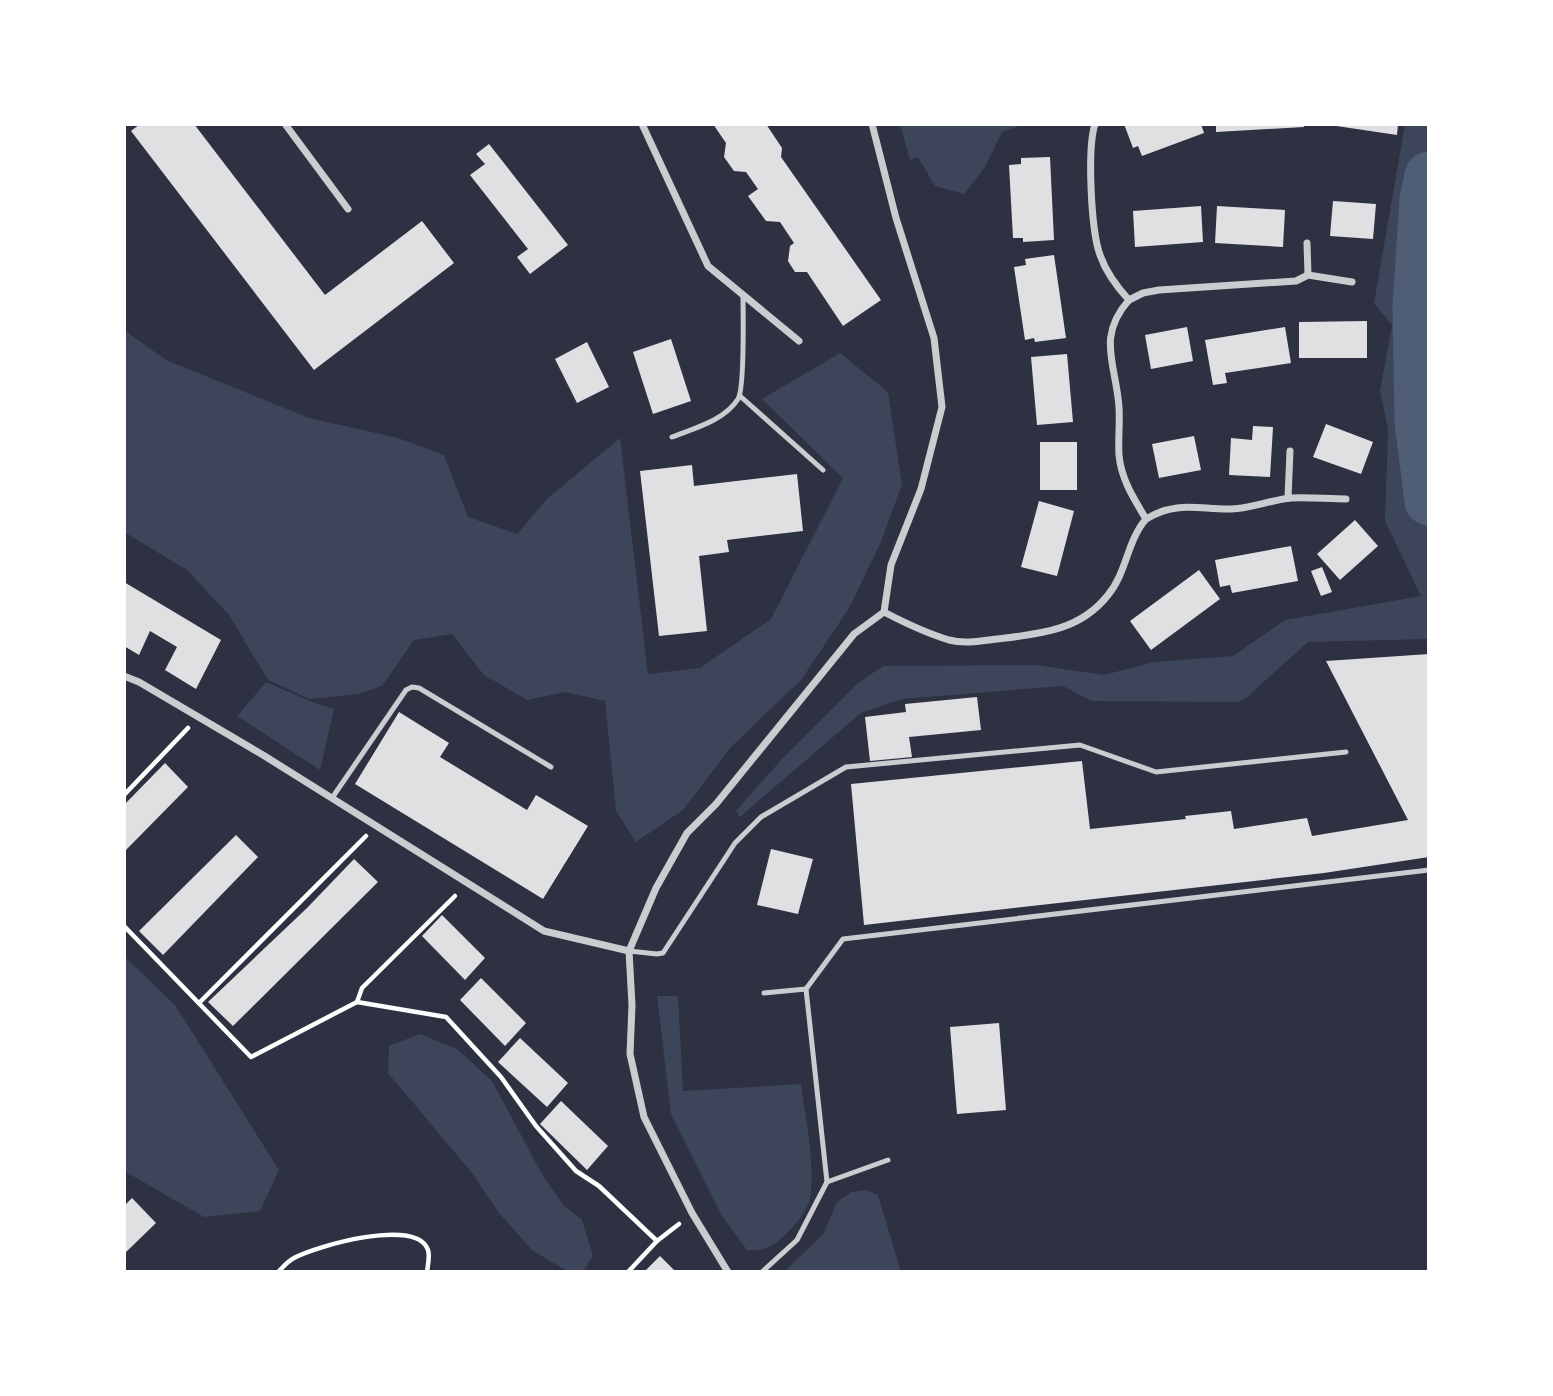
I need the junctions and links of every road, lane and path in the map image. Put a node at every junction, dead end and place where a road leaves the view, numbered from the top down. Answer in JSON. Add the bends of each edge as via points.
{"nodes":[{"id":1,"x":285,"y":124,"type":"edge"},
{"id":2,"x":642,"y":124,"type":"edge"},
{"id":3,"x":872,"y":124,"type":"edge"},
{"id":4,"x":1095,"y":124,"type":"edge"},
{"id":5,"x":348,"y":209,"type":"dead end"},
{"id":6,"x":1307,"y":243,"type":"dead end"},
{"id":7,"x":1308,"y":275,"type":"junction"},
{"id":8,"x":1352,"y":282,"type":"dead end"},
{"id":9,"x":743,"y":295,"type":"junction"},
{"id":10,"x":1129,"y":300,"type":"junction"},
{"id":11,"x":799,"y":341,"type":"dead end"},
{"id":12,"x":740,"y":396,"type":"junction"},
{"id":13,"x":672,"y":437,"type":"dead end"},
{"id":14,"x":1290,"y":451,"type":"dead end"},
{"id":15,"x":823,"y":470,"type":"dead end"},
{"id":16,"x":1289,"y":498,"type":"junction"},
{"id":17,"x":1346,"y":499,"type":"dead end"},
{"id":18,"x":1146,"y":519,"type":"junction"},
{"id":19,"x":884,"y":612,"type":"junction"},
{"id":20,"x":124,"y":674,"type":"edge"},
{"id":21,"x":199,"y":717,"type":"junction"},
{"id":22,"x":1346,"y":752,"type":"dead end"},
{"id":23,"x":551,"y":767,"type":"dead end"},
{"id":24,"x":124,"y":795,"type":"edge"},
{"id":25,"x":332,"y":798,"type":"junction"},
{"id":26,"x":376,"y":825,"type":"junction"},
{"id":27,"x":1429,"y":870,"type":"edge"},
{"id":28,"x":468,"y":883,"type":"junction"},
{"id":29,"x":125,"y":929,"type":"edge"},
{"id":30,"x":629,"y":951,"type":"junction"},
{"id":31,"x":806,"y":989,"type":"junction"},
{"id":32,"x":764,"y":993,"type":"dead end"},
{"id":33,"x":357,"y":1002,"type":"junction"},
{"id":34,"x":199,"y":1003,"type":"junction"},
{"id":35,"x":888,"y":1160,"type":"dead end"},
{"id":36,"x":827,"y":1182,"type":"junction"},
{"id":37,"x":692,"y":1213,"type":"junction"},
{"id":38,"x":657,"y":1241,"type":"junction"},
{"id":39,"x":278,"y":1272,"type":"edge"},
{"id":40,"x":427,"y":1272,"type":"edge"},
{"id":41,"x":628,"y":1272,"type":"edge"},
{"id":42,"x":729,"y":1272,"type":"edge"},
{"id":43,"x":762,"y":1272,"type":"edge"}],
"edges":[{"from":1,"to":5,"type":"street"},
{"from":2,"to":9,"type":"street","via":[[708,266]]},
{"from":3,"to":19,"type":"street","via":[[934,338],[942,407],[921,489],[891,565]]},
{"from":4,"to":10,"type":"street","via":[[1094,229],[1111,278]]},
{"from":6,"to":7,"type":"street"},
{"from":7,"to":8,"type":"street"},
{"from":7,"to":10,"type":"street","via":[[1296,281],[1159,290]]},
{"from":9,"to":11,"type":"street"},
{"from":9,"to":12,"type":"lane"},
{"from":10,"to":18,"type":"street","via":[[1112,328],[1110,354],[1119,405],[1121,468]]},
{"from":12,"to":13,"type":"lane","via":[[729,410],[703,426]]},
{"from":12,"to":15,"type":"lane"},
{"from":14,"to":16,"type":"street"},
{"from":16,"to":17,"type":"street"},
{"from":16,"to":18,"type":"street","via":[[1233,509],[1179,507]]},
{"from":18,"to":19,"type":"street","via":[[1108,595],[1088,616],[1060,630],[961,642]]},
{"from":19,"to":30,"type":"street","via":[[854,634],[716,804],[687,833],[656,888]]},
{"from":20,"to":21,"type":"street"},
{"from":21,"to":24,"type":"path"},
{"from":21,"to":25,"type":"street"},
{"from":22,"to":30,"type":"lane","via":[[1156,772],[1080,745],[846,767],[747,830],[663,953]]},
{"from":23,"to":25,"type":"lane","via":[[412,687]]},
{"from":25,"to":26,"type":"street"},
{"from":26,"to":28,"type":"street"},
{"from":26,"to":34,"type":"path"},
{"from":27,"to":31,"type":"lane","via":[[843,939]]},
{"from":28,"to":30,"type":"street","via":[[544,931]]},
{"from":28,"to":33,"type":"path","via":[[362,988]]},
{"from":29,"to":34,"type":"path"},
{"from":30,"to":37,"type":"street","via":[[630,1054],[644,1117]]},
{"from":31,"to":32,"type":"lane"},
{"from":31,"to":36,"type":"lane"},
{"from":33,"to":34,"type":"path","via":[[251,1057]]},
{"from":33,"to":38,"type":"path","via":[[446,1017],[576,1171],[599,1186]]},
{"from":35,"to":36,"type":"lane"},
{"from":36,"to":43,"type":"lane","via":[[797,1240]]},
{"from":37,"to":38,"type":"path"},
{"from":37,"to":42,"type":"street"},
{"from":38,"to":41,"type":"path"},
{"from":39,"to":40,"type":"path","via":[[293,1258],[335,1243],[399,1235],[422,1241],[428,1249]]}]}
